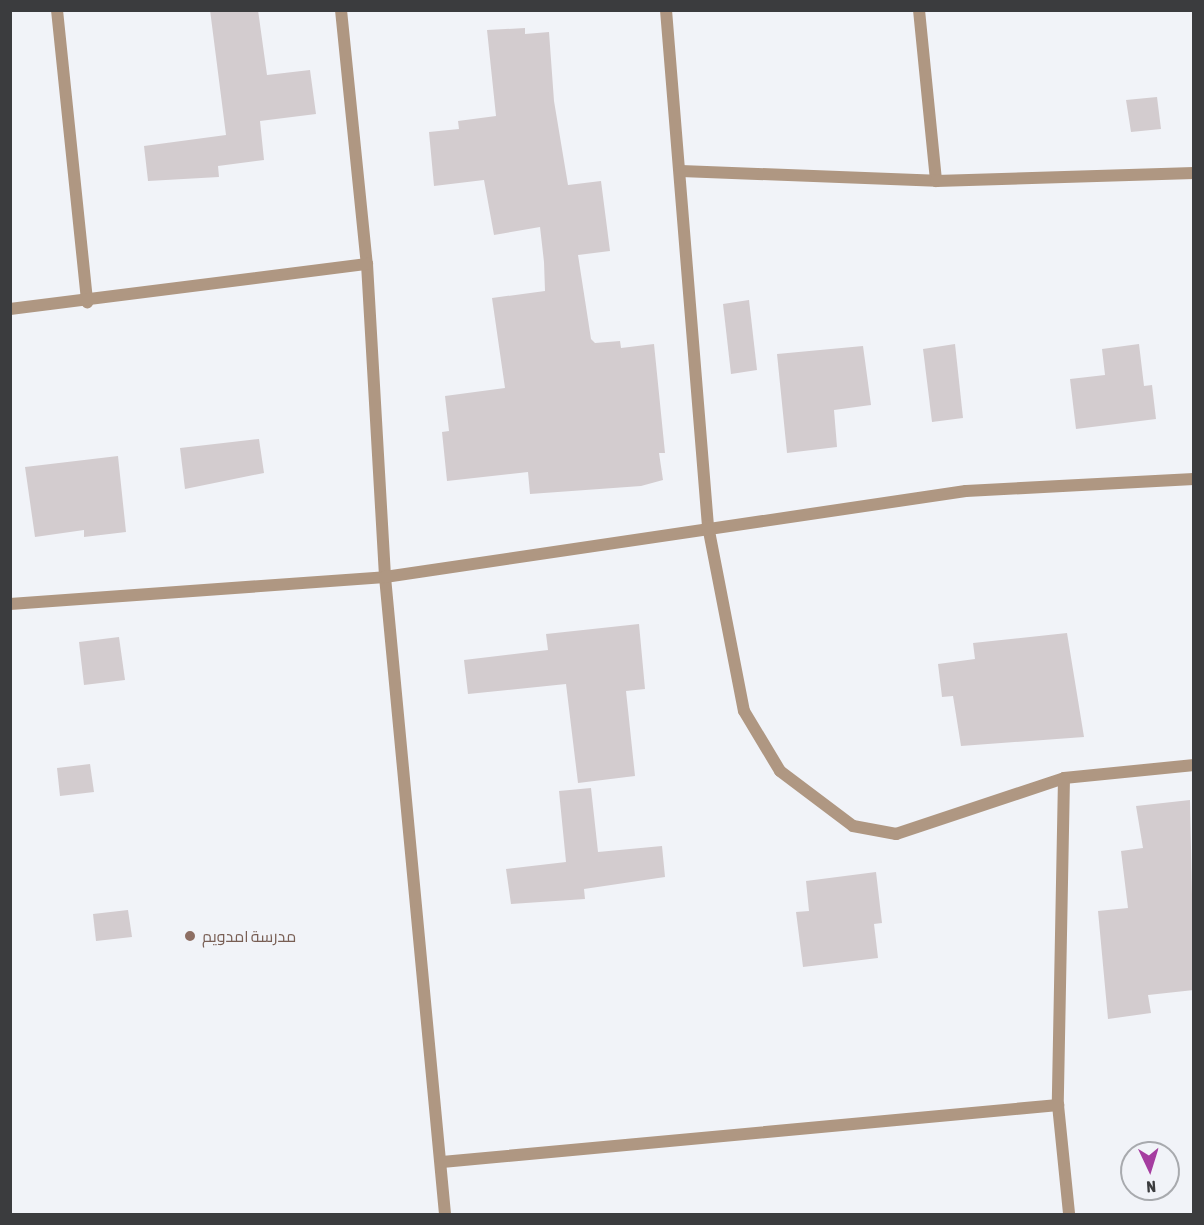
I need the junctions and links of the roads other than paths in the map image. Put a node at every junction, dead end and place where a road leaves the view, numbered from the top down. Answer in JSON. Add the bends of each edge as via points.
{"nodes":[{"id":1,"x":57,"y":10,"type":"edge"},
{"id":2,"x":341,"y":10,"type":"edge"},
{"id":3,"x":666,"y":10,"type":"edge"},
{"id":4,"x":919,"y":10,"type":"edge"},
{"id":5,"x":681,"y":171,"type":"junction"},
{"id":6,"x":1194,"y":173,"type":"edge"},
{"id":7,"x":936,"y":181,"type":"junction"},
{"id":8,"x":367,"y":264,"type":"junction"},
{"id":9,"x":87,"y":302,"type":"junction"},
{"id":10,"x":10,"y":309,"type":"edge"},
{"id":11,"x":1194,"y":479,"type":"edge"},
{"id":12,"x":708,"y":526,"type":"junction"},
{"id":13,"x":385,"y":577,"type":"junction"},
{"id":14,"x":10,"y":604,"type":"edge"},
{"id":15,"x":1194,"y":765,"type":"edge"},
{"id":16,"x":1064,"y":778,"type":"junction"},
{"id":17,"x":1058,"y":1104,"type":"junction"},
{"id":18,"x":442,"y":1161,"type":"junction"},
{"id":19,"x":445,"y":1215,"type":"edge"},
{"id":20,"x":1069,"y":1215,"type":"edge"}],
"edges":[{"from":1,"to":9,"type":"street"},
{"from":2,"to":8,"type":"street"},
{"from":3,"to":5,"type":"street"},
{"from":4,"to":7,"type":"street"},
{"from":5,"to":7,"type":"street"},
{"from":5,"to":12,"type":"street"},
{"from":6,"to":7,"type":"street"},
{"from":8,"to":9,"type":"street"},
{"from":8,"to":13,"type":"street"},
{"from":9,"to":10,"type":"street"},
{"from":11,"to":12,"type":"street","via":[[966,491]]},
{"from":12,"to":13,"type":"street"},
{"from":12,"to":16,"type":"street","via":[[744,711],[780,771],[815,802],[853,826],[896,834]]},
{"from":13,"to":14,"type":"street"},
{"from":13,"to":18,"type":"street"},
{"from":15,"to":16,"type":"street"},
{"from":16,"to":17,"type":"street"},
{"from":17,"to":18,"type":"street"},
{"from":17,"to":20,"type":"street"},
{"from":18,"to":19,"type":"street"}]}
